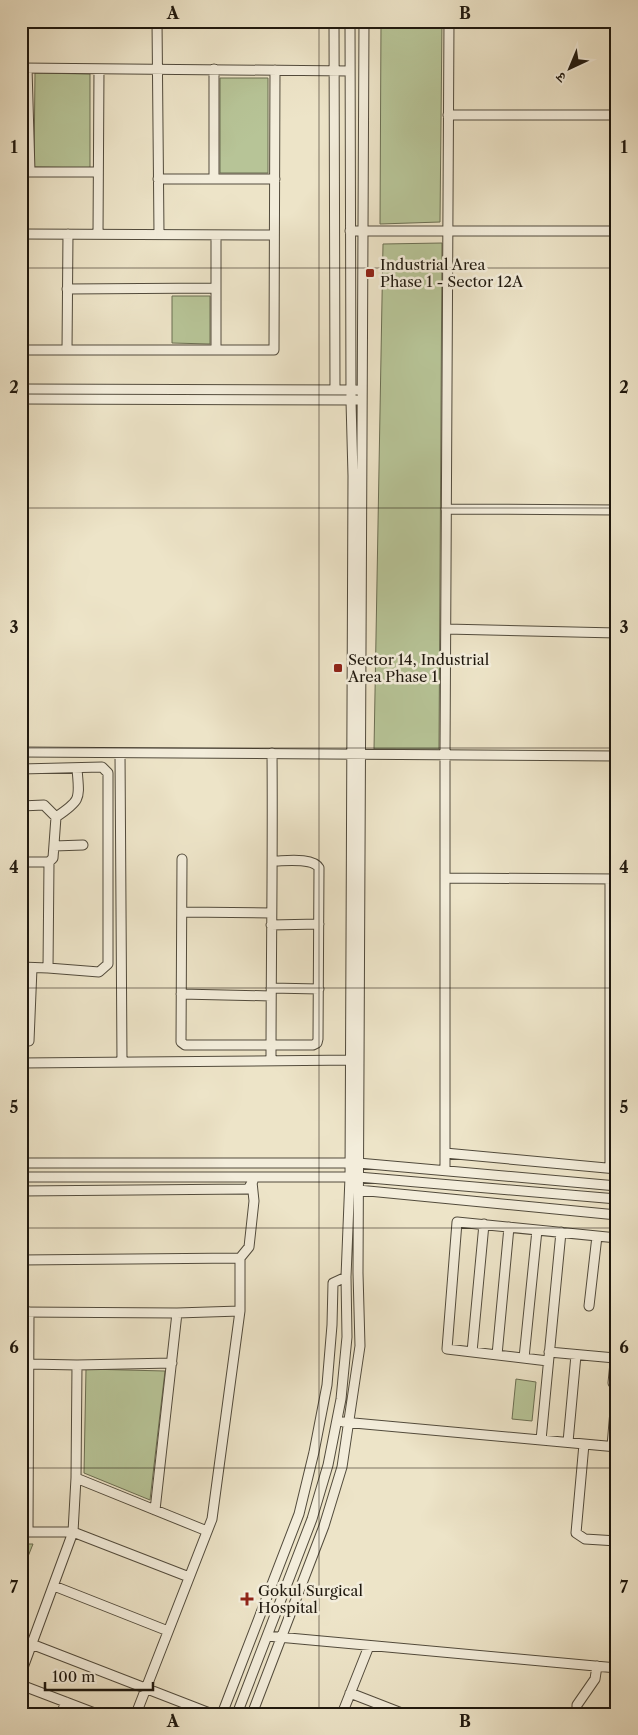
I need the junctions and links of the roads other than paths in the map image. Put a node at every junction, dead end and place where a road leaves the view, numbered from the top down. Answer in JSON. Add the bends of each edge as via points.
{"nodes":[{"id":1,"x":157,"y":21,"type":"edge"},
{"id":2,"x":334,"y":21,"type":"edge"},
{"id":3,"x":350,"y":21,"type":"edge"},
{"id":4,"x":364,"y":21,"type":"edge"},
{"id":5,"x":449,"y":21,"type":"edge"},
{"id":6,"x":24,"y":68,"type":"edge"},
{"id":7,"x":158,"y":68,"type":"junction"},
{"id":8,"x":99,"y":69,"type":"junction"},
{"id":9,"x":214,"y":70,"type":"junction"},
{"id":10,"x":275,"y":70,"type":"junction"},
{"id":11,"x":334,"y":70,"type":"junction"},
{"id":12,"x":350,"y":71,"type":"junction"},
{"id":13,"x":448,"y":115,"type":"junction"},
{"id":14,"x":617,"y":115,"type":"edge"},
{"id":15,"x":26,"y":172,"type":"edge"},
{"id":16,"x":98,"y":172,"type":"junction"},
{"id":17,"x":158,"y":179,"type":"junction"},
{"id":18,"x":275,"y":179,"type":"junction"},
{"id":19,"x":214,"y":180,"type":"junction"},
{"id":20,"x":350,"y":231,"type":"junction"},
{"id":21,"x":364,"y":231,"type":"junction"},
{"id":22,"x":447,"y":231,"type":"junction"},
{"id":23,"x":617,"y":231,"type":"edge"},
{"id":24,"x":21,"y":234,"type":"edge"},
{"id":25,"x":68,"y":234,"type":"junction"},
{"id":26,"x":98,"y":234,"type":"junction"},
{"id":27,"x":159,"y":234,"type":"junction"},
{"id":28,"x":216,"y":235,"type":"junction"},
{"id":29,"x":274,"y":235,"type":"junction"},
{"id":30,"x":216,"y":288,"type":"junction"},
{"id":31,"x":67,"y":289,"type":"junction"},
{"id":32,"x":21,"y":350,"type":"edge"},
{"id":33,"x":67,"y":350,"type":"junction"},
{"id":34,"x":216,"y":350,"type":"junction"},
{"id":35,"x":21,"y":389,"type":"edge"},
{"id":36,"x":335,"y":390,"type":"junction"},
{"id":37,"x":351,"y":390,"type":"junction"},
{"id":38,"x":363,"y":390,"type":"junction"},
{"id":39,"x":21,"y":399,"type":"edge"},
{"id":40,"x":351,"y":400,"type":"junction"},
{"id":41,"x":363,"y":400,"type":"junction"},
{"id":42,"x":446,"y":508,"type":"junction"},
{"id":43,"x":617,"y":510,"type":"edge"},
{"id":44,"x":446,"y":629,"type":"junction"},
{"id":45,"x":617,"y":633,"type":"edge"},
{"id":46,"x":21,"y":752,"type":"edge"},
{"id":47,"x":120,"y":753,"type":"junction"},
{"id":48,"x":272,"y":753,"type":"junction"},
{"id":49,"x":351,"y":753,"type":"junction"},
{"id":50,"x":361,"y":753,"type":"junction"},
{"id":51,"x":445,"y":754,"type":"junction"},
{"id":52,"x":617,"y":756,"type":"edge"},
{"id":53,"x":78,"y":768,"type":"junction"},
{"id":54,"x":21,"y":769,"type":"edge"},
{"id":55,"x":21,"y":806,"type":"edge"},
{"id":56,"x":56,"y":817,"type":"junction"},
{"id":57,"x":82,"y":845,"type":"dead end"},
{"id":58,"x":54,"y":846,"type":"junction"},
{"id":59,"x":182,"y":859,"type":"dead end"},
{"id":60,"x":273,"y":861,"type":"junction"},
{"id":61,"x":21,"y":862,"type":"edge"},
{"id":62,"x":49,"y":862,"type":"junction"},
{"id":63,"x":445,"y":878,"type":"junction"},
{"id":64,"x":614,"y":879,"type":"edge"},
{"id":65,"x":182,"y":912,"type":"junction"},
{"id":66,"x":271,"y":913,"type":"junction"},
{"id":67,"x":319,"y":924,"type":"junction"},
{"id":68,"x":271,"y":925,"type":"junction"},
{"id":69,"x":21,"y":967,"type":"edge"},
{"id":70,"x":32,"y":968,"type":"junction"},
{"id":71,"x":48,"y":968,"type":"junction"},
{"id":72,"x":319,"y":989,"type":"junction"},
{"id":73,"x":271,"y":992,"type":"junction"},
{"id":74,"x":181,"y":994,"type":"junction"},
{"id":75,"x":29,"y":1041,"type":"dead end"},
{"id":76,"x":271,"y":1045,"type":"junction"},
{"id":77,"x":354,"y":1060,"type":"junction"},
{"id":78,"x":272,"y":1061,"type":"junction"},
{"id":79,"x":122,"y":1062,"type":"junction"},
{"id":80,"x":21,"y":1063,"type":"edge"},
{"id":81,"x":445,"y":1153,"type":"junction"},
{"id":82,"x":21,"y":1163,"type":"edge"},
{"id":83,"x":354,"y":1163,"type":"junction"},
{"id":84,"x":613,"y":1168,"type":"edge"},
{"id":85,"x":445,"y":1170,"type":"junction"},
{"id":86,"x":21,"y":1177,"type":"edge"},
{"id":87,"x":354,"y":1177,"type":"junction"},
{"id":88,"x":254,"y":1179,"type":"junction"},
{"id":89,"x":617,"y":1186,"type":"edge"},
{"id":90,"x":358,"y":1190,"type":"junction"},
{"id":91,"x":21,"y":1191,"type":"edge"},
{"id":92,"x":617,"y":1199,"type":"edge"},
{"id":93,"x":617,"y":1215,"type":"edge"},
{"id":94,"x":484,"y":1224,"type":"junction"},
{"id":95,"x":509,"y":1227,"type":"junction"},
{"id":96,"x":537,"y":1230,"type":"junction"},
{"id":97,"x":561,"y":1232,"type":"junction"},
{"id":98,"x":597,"y":1236,"type":"junction"},
{"id":99,"x":617,"y":1238,"type":"edge"},
{"id":100,"x":240,"y":1258,"type":"junction"},
{"id":101,"x":21,"y":1260,"type":"edge"},
{"id":102,"x":346,"y":1277,"type":"junction"},
{"id":103,"x":589,"y":1306,"type":"dead end"},
{"id":104,"x":240,"y":1311,"type":"junction"},
{"id":105,"x":25,"y":1312,"type":"edge"},
{"id":106,"x":177,"y":1313,"type":"junction"},
{"id":107,"x":617,"y":1342,"type":"edge"},
{"id":108,"x":472,"y":1352,"type":"junction"},
{"id":109,"x":497,"y":1355,"type":"junction"},
{"id":110,"x":576,"y":1355,"type":"junction"},
{"id":111,"x":549,"y":1356,"type":"junction"},
{"id":112,"x":524,"y":1358,"type":"junction"},
{"id":113,"x":615,"y":1358,"type":"junction"},
{"id":114,"x":172,"y":1363,"type":"junction"},
{"id":115,"x":29,"y":1364,"type":"junction"},
{"id":116,"x":77,"y":1365,"type":"junction"},
{"id":117,"x":617,"y":1387,"type":"edge"},
{"id":118,"x":337,"y":1421,"type":"junction"},
{"id":119,"x":348,"y":1422,"type":"junction"},
{"id":120,"x":541,"y":1440,"type":"junction"},
{"id":121,"x":568,"y":1442,"type":"junction"},
{"id":122,"x":584,"y":1444,"type":"junction"},
{"id":123,"x":614,"y":1446,"type":"edge"},
{"id":124,"x":76,"y":1478,"type":"junction"},
{"id":125,"x":25,"y":1485,"type":"edge"},
{"id":126,"x":155,"y":1510,"type":"junction"},
{"id":127,"x":207,"y":1530,"type":"junction"},
{"id":128,"x":25,"y":1532,"type":"edge"},
{"id":129,"x":73,"y":1532,"type":"junction"},
{"id":130,"x":617,"y":1541,"type":"edge"},
{"id":131,"x":189,"y":1577,"type":"junction"},
{"id":132,"x":54,"y":1586,"type":"junction"},
{"id":133,"x":168,"y":1631,"type":"junction"},
{"id":134,"x":267,"y":1636,"type":"junction"},
{"id":135,"x":281,"y":1638,"type":"junction"},
{"id":136,"x":21,"y":1640,"type":"edge"},
{"id":137,"x":32,"y":1644,"type":"junction"},
{"id":138,"x":368,"y":1646,"type":"junction"},
{"id":139,"x":597,"y":1666,"type":"junction"},
{"id":140,"x":617,"y":1668,"type":"edge"},
{"id":141,"x":21,"y":1673,"type":"edge"},
{"id":142,"x":21,"y":1685,"type":"edge"},
{"id":143,"x":146,"y":1688,"type":"junction"},
{"id":144,"x":350,"y":1693,"type":"junction"},
{"id":145,"x":66,"y":1702,"type":"junction"},
{"id":146,"x":61,"y":1714,"type":"edge"},
{"id":147,"x":97,"y":1714,"type":"edge"},
{"id":148,"x":136,"y":1714,"type":"edge"},
{"id":149,"x":212,"y":1714,"type":"edge"},
{"id":150,"x":222,"y":1714,"type":"edge"},
{"id":151,"x":237,"y":1714,"type":"edge"},
{"id":152,"x":252,"y":1714,"type":"edge"},
{"id":153,"x":342,"y":1714,"type":"edge"},
{"id":154,"x":404,"y":1714,"type":"edge"},
{"id":155,"x":577,"y":1714,"type":"edge"}],
"edges":[{"from":1,"to":7,"type":"street"},
{"from":2,"to":11,"type":"street"},
{"from":3,"to":12,"type":"street"},
{"from":4,"to":21,"type":"street"},
{"from":5,"to":13,"type":"street"},
{"from":6,"to":8,"type":"street"},
{"from":6,"to":15,"type":"street"},
{"from":7,"to":8,"type":"street"},
{"from":7,"to":9,"type":"street"},
{"from":7,"to":17,"type":"street"},
{"from":8,"to":16,"type":"street"},
{"from":9,"to":10,"type":"street"},
{"from":9,"to":19,"type":"street"},
{"from":10,"to":11,"type":"street"},
{"from":10,"to":18,"type":"street"},
{"from":11,"to":12,"type":"street"},
{"from":11,"to":36,"type":"street"},
{"from":12,"to":20,"type":"street"},
{"from":13,"to":14,"type":"street"},
{"from":13,"to":22,"type":"street"},
{"from":15,"to":16,"type":"street"},
{"from":16,"to":26,"type":"street"},
{"from":17,"to":19,"type":"street"},
{"from":17,"to":27,"type":"street"},
{"from":18,"to":19,"type":"street"},
{"from":18,"to":29,"type":"street"},
{"from":20,"to":21,"type":"street"},
{"from":20,"to":37,"type":"street"},
{"from":21,"to":22,"type":"street"},
{"from":21,"to":38,"type":"street"},
{"from":22,"to":23,"type":"street"},
{"from":22,"to":42,"type":"street"},
{"from":24,"to":25,"type":"street"},
{"from":25,"to":26,"type":"street"},
{"from":25,"to":31,"type":"street"},
{"from":26,"to":27,"type":"street"},
{"from":27,"to":28,"type":"street"},
{"from":28,"to":29,"type":"street"},
{"from":28,"to":30,"type":"street"},
{"from":29,"to":34,"type":"street","via":[[274,350]]},
{"from":30,"to":31,"type":"street"},
{"from":30,"to":34,"type":"street"},
{"from":31,"to":33,"type":"street"},
{"from":32,"to":33,"type":"street"},
{"from":33,"to":34,"type":"street"},
{"from":35,"to":36,"type":"street"},
{"from":36,"to":37,"type":"street"},
{"from":37,"to":38,"type":"street"},
{"from":37,"to":40,"type":"street"},
{"from":38,"to":41,"type":"street"},
{"from":39,"to":40,"type":"street"},
{"from":40,"to":41,"type":"street"},
{"from":40,"to":49,"type":"street"},
{"from":41,"to":50,"type":"street"},
{"from":42,"to":43,"type":"street"},
{"from":42,"to":44,"type":"street"},
{"from":44,"to":45,"type":"street"},
{"from":44,"to":51,"type":"street"},
{"from":46,"to":47,"type":"street"},
{"from":47,"to":48,"type":"street"},
{"from":47,"to":79,"type":"street"},
{"from":48,"to":49,"type":"street"},
{"from":48,"to":60,"type":"street"},
{"from":49,"to":50,"type":"street"},
{"from":49,"to":77,"type":"street"},
{"from":50,"to":51,"type":"street"},
{"from":50,"to":77,"type":"street"},
{"from":51,"to":52,"type":"street"},
{"from":51,"to":63,"type":"street"},
{"from":53,"to":54,"type":"street"},
{"from":53,"to":56,"type":"street","via":[[77,801]]},
{"from":53,"to":71,"type":"street","via":[[102,767],[108,773],[108,964],[99,972]]},
{"from":55,"to":56,"type":"street","via":[[44,805]]},
{"from":56,"to":58,"type":"street"},
{"from":57,"to":58,"type":"street"},
{"from":58,"to":62,"type":"street","via":[[53,858]]},
{"from":59,"to":65,"type":"street"},
{"from":60,"to":66,"type":"street"},
{"from":60,"to":67,"type":"street","via":[[312,861],[317,864]]},
{"from":61,"to":62,"type":"street"},
{"from":62,"to":71,"type":"street"},
{"from":63,"to":64,"type":"street"},
{"from":63,"to":81,"type":"street"},
{"from":64,"to":84,"type":"street"},
{"from":65,"to":66,"type":"street"},
{"from":65,"to":74,"type":"street"},
{"from":66,"to":68,"type":"street"},
{"from":67,"to":68,"type":"street"},
{"from":67,"to":72,"type":"street"},
{"from":68,"to":73,"type":"street"},
{"from":69,"to":70,"type":"street"},
{"from":70,"to":71,"type":"street"},
{"from":70,"to":75,"type":"street"},
{"from":72,"to":73,"type":"street"},
{"from":72,"to":76,"type":"street","via":[[317,1043]]},
{"from":73,"to":74,"type":"street"},
{"from":73,"to":76,"type":"street"},
{"from":74,"to":76,"type":"street","via":[[181,1042],[185,1045]]},
{"from":76,"to":78,"type":"street"},
{"from":77,"to":78,"type":"street"},
{"from":77,"to":83,"type":"street"},
{"from":78,"to":79,"type":"street"},
{"from":79,"to":80,"type":"street"},
{"from":81,"to":84,"type":"street"},
{"from":81,"to":85,"type":"street"},
{"from":82,"to":83,"type":"street"},
{"from":83,"to":85,"type":"street"},
{"from":83,"to":87,"type":"street"},
{"from":85,"to":89,"type":"street"},
{"from":86,"to":88,"type":"street"},
{"from":87,"to":88,"type":"street"},
{"from":87,"to":90,"type":"street"},
{"from":87,"to":92,"type":"street"},
{"from":87,"to":102,"type":"street"},
{"from":88,"to":91,"type":"street","via":[[248,1189]]},
{"from":88,"to":100,"type":"street","via":[[249,1247]]},
{"from":90,"to":93,"type":"street"},
{"from":90,"to":119,"type":"street","via":[[360,1346]]},
{"from":94,"to":95,"type":"street"},
{"from":94,"to":108,"type":"street"},
{"from":94,"to":108,"type":"street","via":[[457,1222],[447,1348]]},
{"from":95,"to":96,"type":"street"},
{"from":95,"to":109,"type":"street"},
{"from":96,"to":97,"type":"street"},
{"from":96,"to":112,"type":"street"},
{"from":97,"to":98,"type":"street"},
{"from":97,"to":111,"type":"street"},
{"from":98,"to":99,"type":"street"},
{"from":98,"to":103,"type":"street"},
{"from":100,"to":101,"type":"street"},
{"from":100,"to":104,"type":"street"},
{"from":102,"to":118,"type":"street","via":[[347,1337]]},
{"from":102,"to":150,"type":"street","via":[[333,1283],[327,1385],[299,1514]]},
{"from":104,"to":106,"type":"street"},
{"from":104,"to":127,"type":"street","via":[[212,1519]]},
{"from":105,"to":106,"type":"street"},
{"from":105,"to":115,"type":"street"},
{"from":106,"to":114,"type":"street"},
{"from":107,"to":113,"type":"street"},
{"from":108,"to":109,"type":"street"},
{"from":109,"to":112,"type":"street"},
{"from":110,"to":111,"type":"street"},
{"from":110,"to":113,"type":"street"},
{"from":110,"to":121,"type":"street"},
{"from":111,"to":112,"type":"street"},
{"from":111,"to":120,"type":"street"},
{"from":113,"to":117,"type":"street","via":[[613,1383]]},
{"from":114,"to":116,"type":"street"},
{"from":114,"to":126,"type":"street"},
{"from":115,"to":116,"type":"street"},
{"from":115,"to":125,"type":"street"},
{"from":116,"to":124,"type":"street"},
{"from":117,"to":123,"type":"street"},
{"from":118,"to":119,"type":"street"},
{"from":118,"to":134,"type":"street","via":[[312,1519]]},
{"from":119,"to":120,"type":"street"},
{"from":119,"to":135,"type":"street","via":[[342,1467],[324,1526]]},
{"from":120,"to":121,"type":"street"},
{"from":121,"to":122,"type":"street"},
{"from":122,"to":123,"type":"street"},
{"from":122,"to":130,"type":"street","via":[[576,1533],[585,1540]]},
{"from":124,"to":126,"type":"street"},
{"from":124,"to":129,"type":"street"},
{"from":125,"to":128,"type":"street"},
{"from":126,"to":127,"type":"street"},
{"from":127,"to":131,"type":"street"},
{"from":128,"to":129,"type":"street"},
{"from":129,"to":131,"type":"street"},
{"from":129,"to":132,"type":"street"},
{"from":131,"to":133,"type":"street"},
{"from":132,"to":133,"type":"street"},
{"from":132,"to":137,"type":"street"},
{"from":133,"to":143,"type":"street"},
{"from":134,"to":135,"type":"street"},
{"from":134,"to":151,"type":"street"},
{"from":135,"to":138,"type":"street"},
{"from":135,"to":152,"type":"street"},
{"from":136,"to":137,"type":"street"},
{"from":137,"to":141,"type":"street"},
{"from":137,"to":143,"type":"street"},
{"from":138,"to":139,"type":"street"},
{"from":138,"to":144,"type":"street"},
{"from":139,"to":140,"type":"street"},
{"from":139,"to":155,"type":"street","via":[[595,1679],[577,1705]]},
{"from":142,"to":145,"type":"street"},
{"from":143,"to":148,"type":"street"},
{"from":143,"to":149,"type":"street"},
{"from":144,"to":153,"type":"street"},
{"from":144,"to":154,"type":"street"},
{"from":145,"to":146,"type":"street"},
{"from":145,"to":147,"type":"street"}]}
